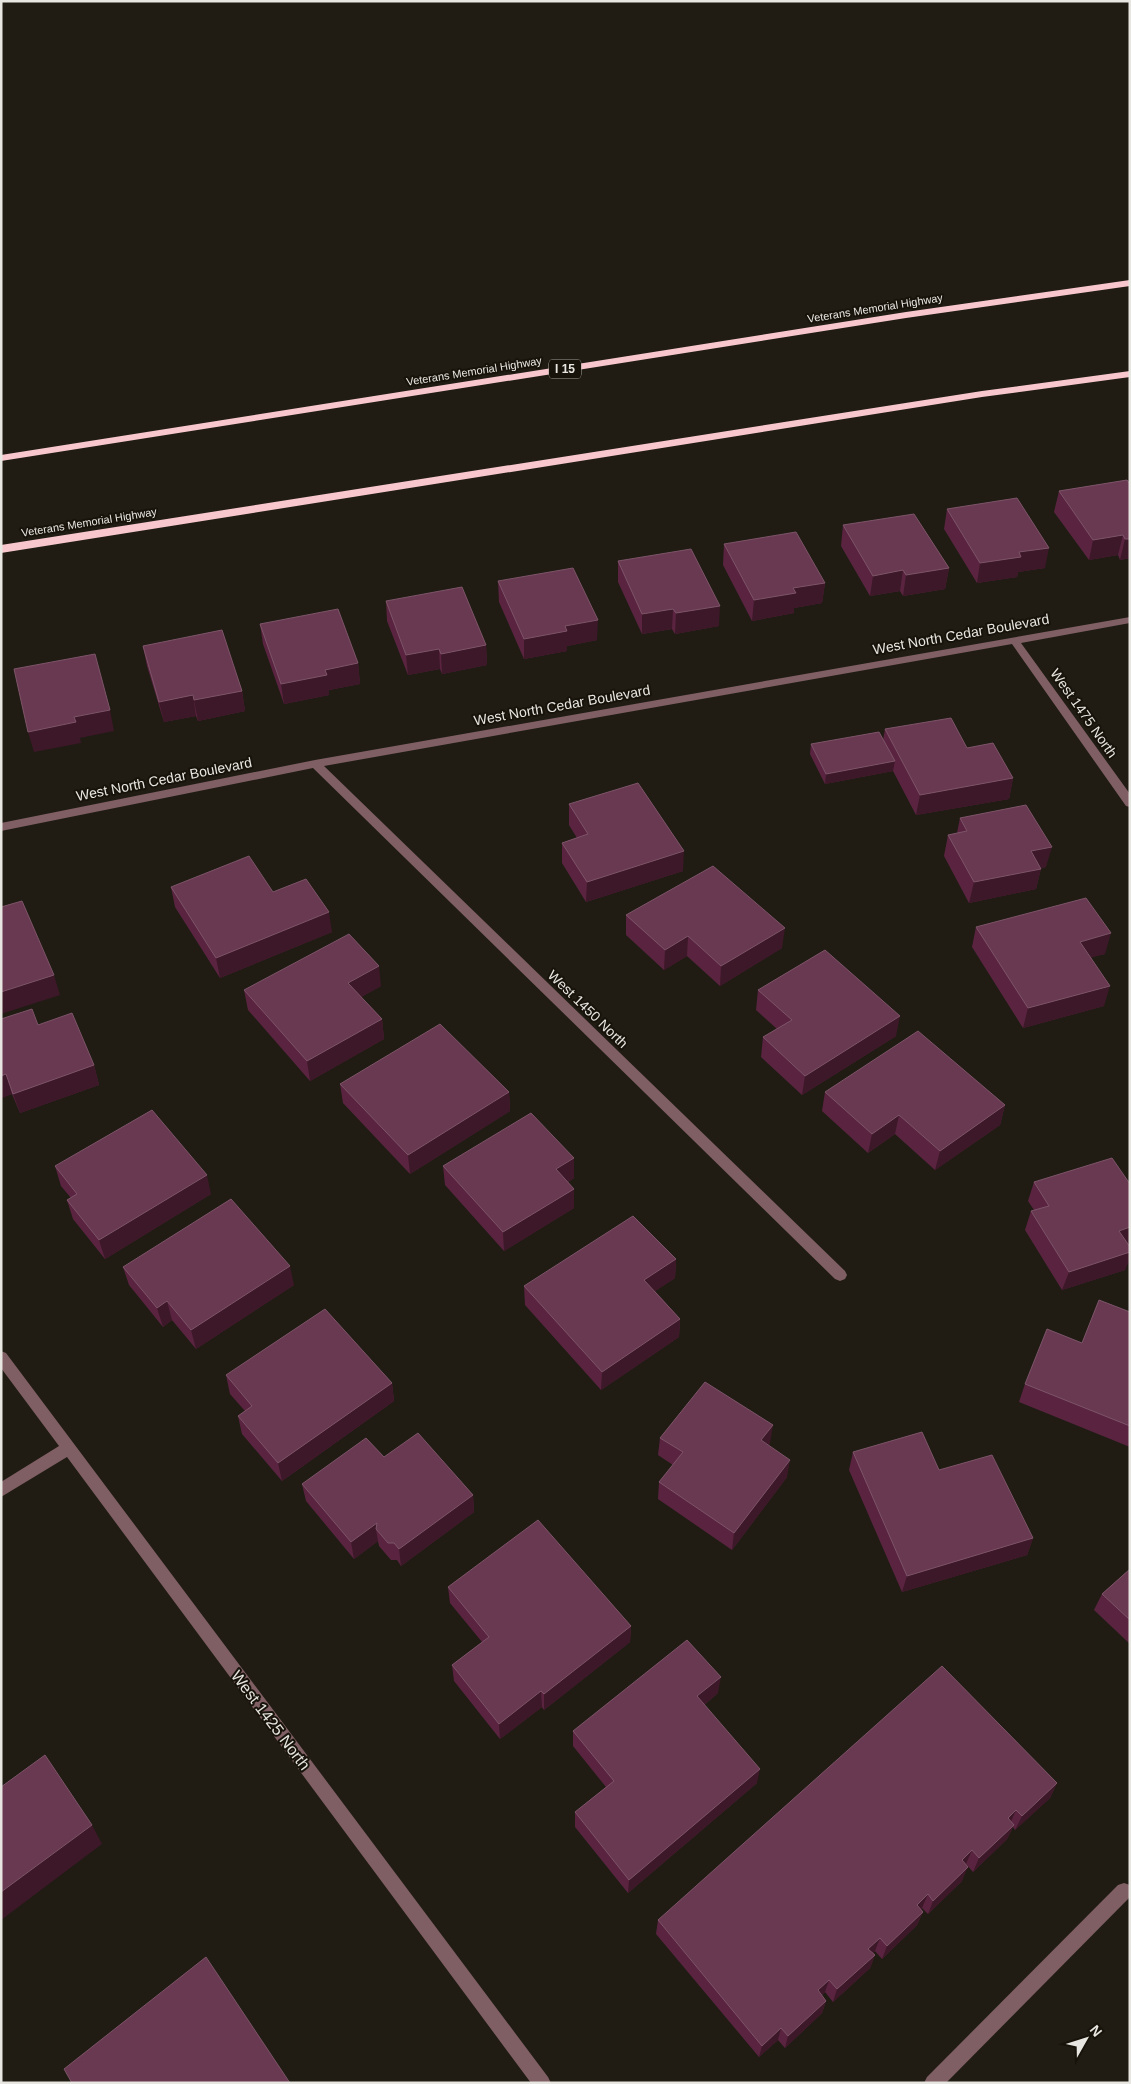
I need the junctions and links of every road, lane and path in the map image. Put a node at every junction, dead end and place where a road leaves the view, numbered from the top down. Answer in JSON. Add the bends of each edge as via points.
{"nodes":[{"id":1,"x":1130,"y":283,"type":"edge"},
{"id":2,"x":1130,"y":374,"type":"edge"},
{"id":3,"x":1,"y":458,"type":"edge"},
{"id":4,"x":1,"y":549,"type":"edge"},
{"id":5,"x":1130,"y":620,"type":"edge"},
{"id":6,"x":1014,"y":640,"type":"junction"},
{"id":7,"x":315,"y":764,"type":"junction"},
{"id":8,"x":1130,"y":803,"type":"edge"},
{"id":9,"x":1,"y":827,"type":"edge"},
{"id":10,"x":840,"y":1275,"type":"dead end"},
{"id":11,"x":1,"y":1357,"type":"edge"},
{"id":12,"x":68,"y":1448,"type":"junction"},
{"id":13,"x":1,"y":1490,"type":"edge"},
{"id":14,"x":1124,"y":1891,"type":"dead end"},
{"id":15,"x":542,"y":2083,"type":"edge"},
{"id":16,"x":933,"y":2083,"type":"edge"}],
"edges":[{"from":1,"to":3,"type":"highway","name":"Veterans Memorial Highway","number":"I 15"},
{"from":2,"to":4,"type":"highway","name":"Veterans Memorial Highway"},
{"from":5,"to":6,"type":"street","name":"West North Cedar Boulevard"},
{"from":6,"to":7,"type":"street","name":"West North Cedar Boulevard"},
{"from":6,"to":8,"type":"street","name":"West 1475 North"},
{"from":7,"to":9,"type":"street","name":"West North Cedar Boulevard"},
{"from":7,"to":10,"type":"street","name":"West 1450 North"},
{"from":11,"to":12,"type":"street","name":"West 1425 North"},
{"from":12,"to":13,"type":"street"},
{"from":12,"to":15,"type":"street","name":"West 1425 North"},
{"from":14,"to":16,"type":"street"}]}
